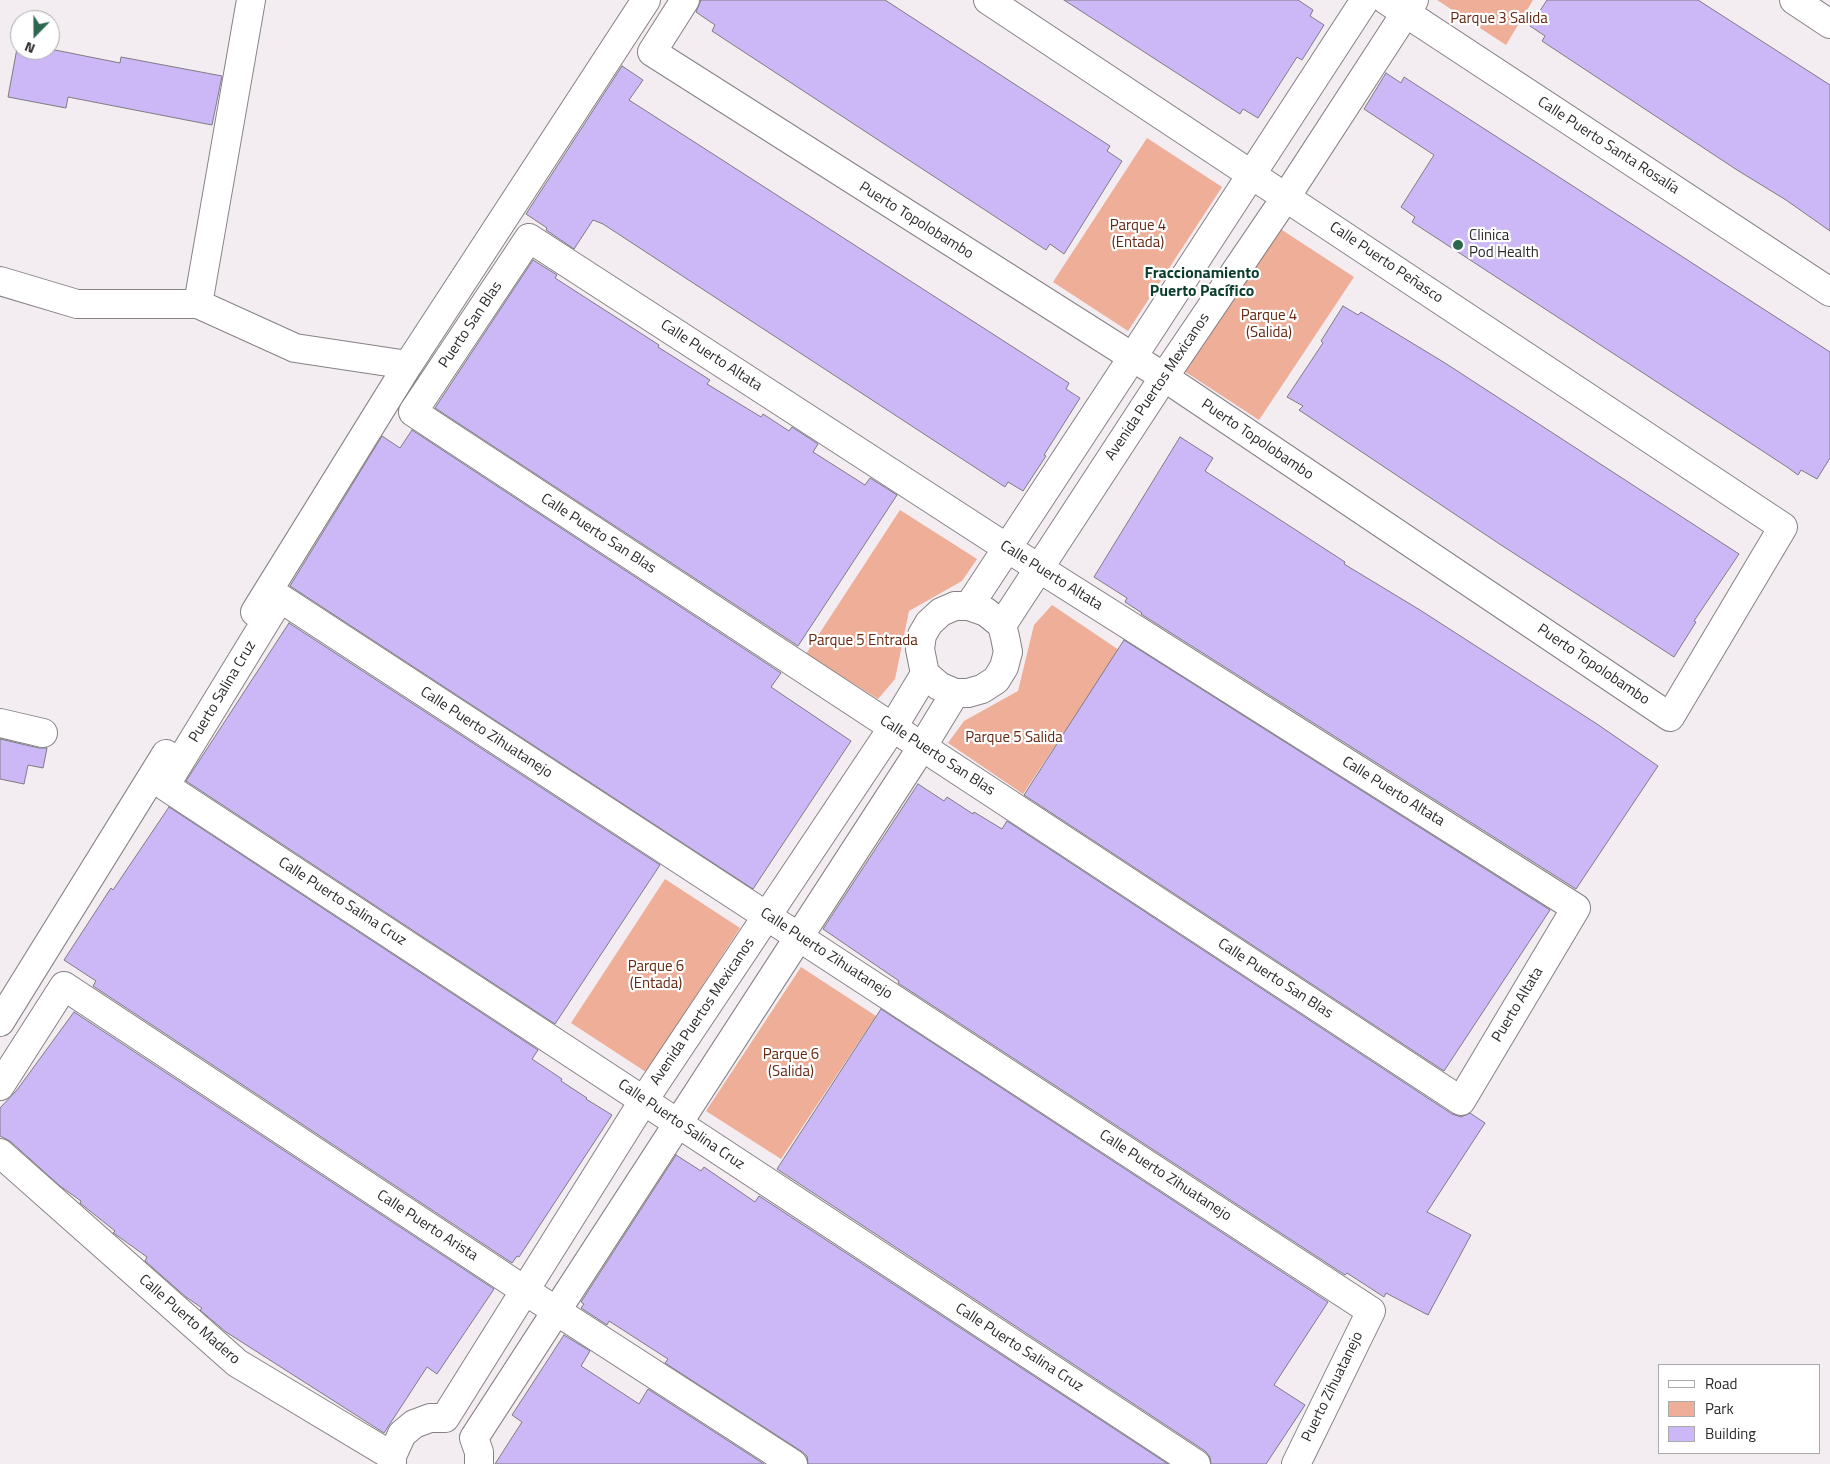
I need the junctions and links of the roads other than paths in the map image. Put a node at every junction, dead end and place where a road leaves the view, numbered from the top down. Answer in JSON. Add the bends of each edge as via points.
{"nodes":[{"id":1,"x":251,"y":0,"type":"edge"},
{"id":2,"x":646,"y":0,"type":"edge"},
{"id":3,"x":685,"y":0,"type":"edge"},
{"id":4,"x":988,"y":0,"type":"edge"},
{"id":5,"x":1365,"y":0,"type":"edge"},
{"id":6,"x":1794,"y":0,"type":"edge"},
{"id":7,"x":1402,"y":4,"type":"edge"},
{"id":8,"x":1830,"y":24,"type":"edge"},
{"id":9,"x":1252,"y":174,"type":"junction"},
{"id":10,"x":1286,"y":197,"type":"junction"},
{"id":11,"x":529,"y":238,"type":"joint"},
{"id":12,"x":0,"y":281,"type":"edge"},
{"id":13,"x":1830,"y":292,"type":"edge"},
{"id":14,"x":198,"y":304,"type":"junction"},
{"id":15,"x":1132,"y":358,"type":"junction"},
{"id":16,"x":408,"y":365,"type":"junction"},
{"id":17,"x":1164,"y":377,"type":"junction"},
{"id":18,"x":413,"y":412,"type":"joint"},
{"id":19,"x":1783,"y":527,"type":"joint"},
{"id":20,"x":1007,"y":548,"type":"junction"},
{"id":21,"x":1040,"y":568,"type":"junction"},
{"id":22,"x":280,"y":598,"type":"joint"},
{"id":23,"x":968,"y":606,"type":"junction"},
{"id":24,"x":1002,"y":625,"type":"junction"},
{"id":25,"x":925,"y":674,"type":"junction"},
{"id":26,"x":955,"y":693,"type":"junction"},
{"id":27,"x":0,"y":723,"type":"edge"},
{"id":28,"x":893,"y":727,"type":"junction"},
{"id":29,"x":43,"y":732,"type":"dead end"},
{"id":30,"x":922,"y":747,"type":"junction"},
{"id":31,"x":165,"y":786,"type":"joint"},
{"id":32,"x":1576,"y":908,"type":"joint"},
{"id":33,"x":767,"y":916,"type":"junction"},
{"id":34,"x":799,"y":937,"type":"junction"},
{"id":35,"x":0,"y":1022,"type":"edge"},
{"id":36,"x":0,"y":1086,"type":"edge"},
{"id":37,"x":644,"y":1100,"type":"junction"},
{"id":38,"x":1461,"y":1101,"type":"joint"},
{"id":39,"x":678,"y":1123,"type":"junction"},
{"id":40,"x":0,"y":1153,"type":"edge"},
{"id":41,"x":524,"y":1290,"type":"junction"},
{"id":42,"x":558,"y":1311,"type":"junction"},
{"id":43,"x":1371,"y":1311,"type":"joint"},
{"id":44,"x":392,"y":1460,"type":"edge"},
{"id":45,"x":479,"y":1464,"type":"edge"},
{"id":46,"x":793,"y":1464,"type":"edge"},
{"id":47,"x":1196,"y":1464,"type":"edge"},
{"id":48,"x":1296,"y":1464,"type":"edge"}],
"edges":[{"from":1,"to":14,"type":"street"},
{"from":2,"to":16,"type":"street"},
{"from":3,"to":15,"type":"street","name":"Puerto Topolobambo","via":[[652,52]]},
{"from":4,"to":9,"type":"street","name":"Calle Puerto Peñasco"},
{"from":5,"to":9,"type":"street"},
{"from":6,"to":8,"type":"street"},
{"from":7,"to":10,"type":"street","name":"Avenida Puertos Mexicanos"},
{"from":7,"to":13,"type":"street","name":"Calle Puerto Santa Rosalía"},
{"from":9,"to":10,"type":"street","name":"Calle Puerto Peñasco"},
{"from":9,"to":15,"type":"street"},
{"from":10,"to":17,"type":"street","name":"Avenida Puertos Mexicanos"},
{"from":10,"to":19,"type":"street","name":"Calle Puerto Peñasco"},
{"from":11,"to":18,"type":"street","name":"Puerto San Blas"},
{"from":11,"to":20,"type":"street","name":"Calle Puerto Altata"},
{"from":12,"to":14,"type":"street","via":[[77,304]]},
{"from":14,"to":16,"type":"street","via":[[295,348]]},
{"from":15,"to":17,"type":"street","name":"Puerto Topolobambo"},
{"from":15,"to":20,"type":"street"},
{"from":16,"to":35,"type":"street"},
{"from":17,"to":19,"type":"street","name":"Puerto Topolobambo","via":[[1670,717]]},
{"from":17,"to":21,"type":"street","name":"Avenida Puertos Mexicanos"},
{"from":18,"to":28,"type":"street","name":"Calle Puerto San Blas"},
{"from":20,"to":21,"type":"street","name":"Calle Puerto Altata"},
{"from":20,"to":23,"type":"street"},
{"from":21,"to":24,"type":"street","name":"Avenida Puertos Mexicanos"},
{"from":21,"to":32,"type":"street","name":"Calle Puerto Altata"},
{"from":22,"to":31,"type":"street","name":"Puerto Salina Cruz"},
{"from":22,"to":33,"type":"street","name":"Calle Puerto Zihuatanejo"},
{"from":23,"to":24,"type":"street","via":[[986,612]]},
{"from":23,"to":25,"type":"street","via":[[955,606],[941,612],[929,623],[922,635],[920,649]]},
{"from":24,"to":26,"type":"street","via":[[1008,652],[996,680],[982,689]]},
{"from":25,"to":26,"type":"street","via":[[939,686]]},
{"from":25,"to":28,"type":"street","name":"Avenida Puertos Mexicanos"},
{"from":26,"to":30,"type":"street"},
{"from":27,"to":29,"type":"street"},
{"from":28,"to":30,"type":"street","name":"Calle Puerto San Blas"},
{"from":28,"to":33,"type":"street","name":"Avenida Puertos Mexicanos"},
{"from":30,"to":34,"type":"street"},
{"from":30,"to":38,"type":"street","name":"Calle Puerto San Blas"},
{"from":31,"to":37,"type":"street","name":"Calle Puerto Salina Cruz"},
{"from":32,"to":38,"type":"street","name":"Puerto Altata"},
{"from":33,"to":34,"type":"street","name":"Calle Puerto Zihuatanejo"},
{"from":33,"to":37,"type":"street","name":"Avenida Puertos Mexicanos"},
{"from":34,"to":39,"type":"street"},
{"from":34,"to":43,"type":"street","name":"Calle Puerto Zihuatanejo"},
{"from":36,"to":41,"type":"street","name":"Calle Puerto Arista","via":[[64,986]]},
{"from":37,"to":39,"type":"street","name":"Calle Puerto Salina Cruz"},
{"from":37,"to":41,"type":"street","name":"Avenida Puertos Mexicanos"},
{"from":39,"to":42,"type":"street"},
{"from":39,"to":47,"type":"street","name":"Calle Puerto Salina Cruz"},
{"from":40,"to":44,"type":"street","name":"Calle Puerto Madero","via":[[237,1363]]},
{"from":41,"to":42,"type":"street","name":"Calle Puerto Arista"},
{"from":41,"to":44,"type":"street","name":"Avenida Puertos Mexicanos","via":[[445,1418],[430,1418],[414,1424],[402,1434]]},
{"from":42,"to":45,"type":"street","via":[[474,1438]]},
{"from":42,"to":46,"type":"street","name":"Calle Puerto Arista"},
{"from":43,"to":48,"type":"street","name":"Puerto Zihuatanejo"}]}
